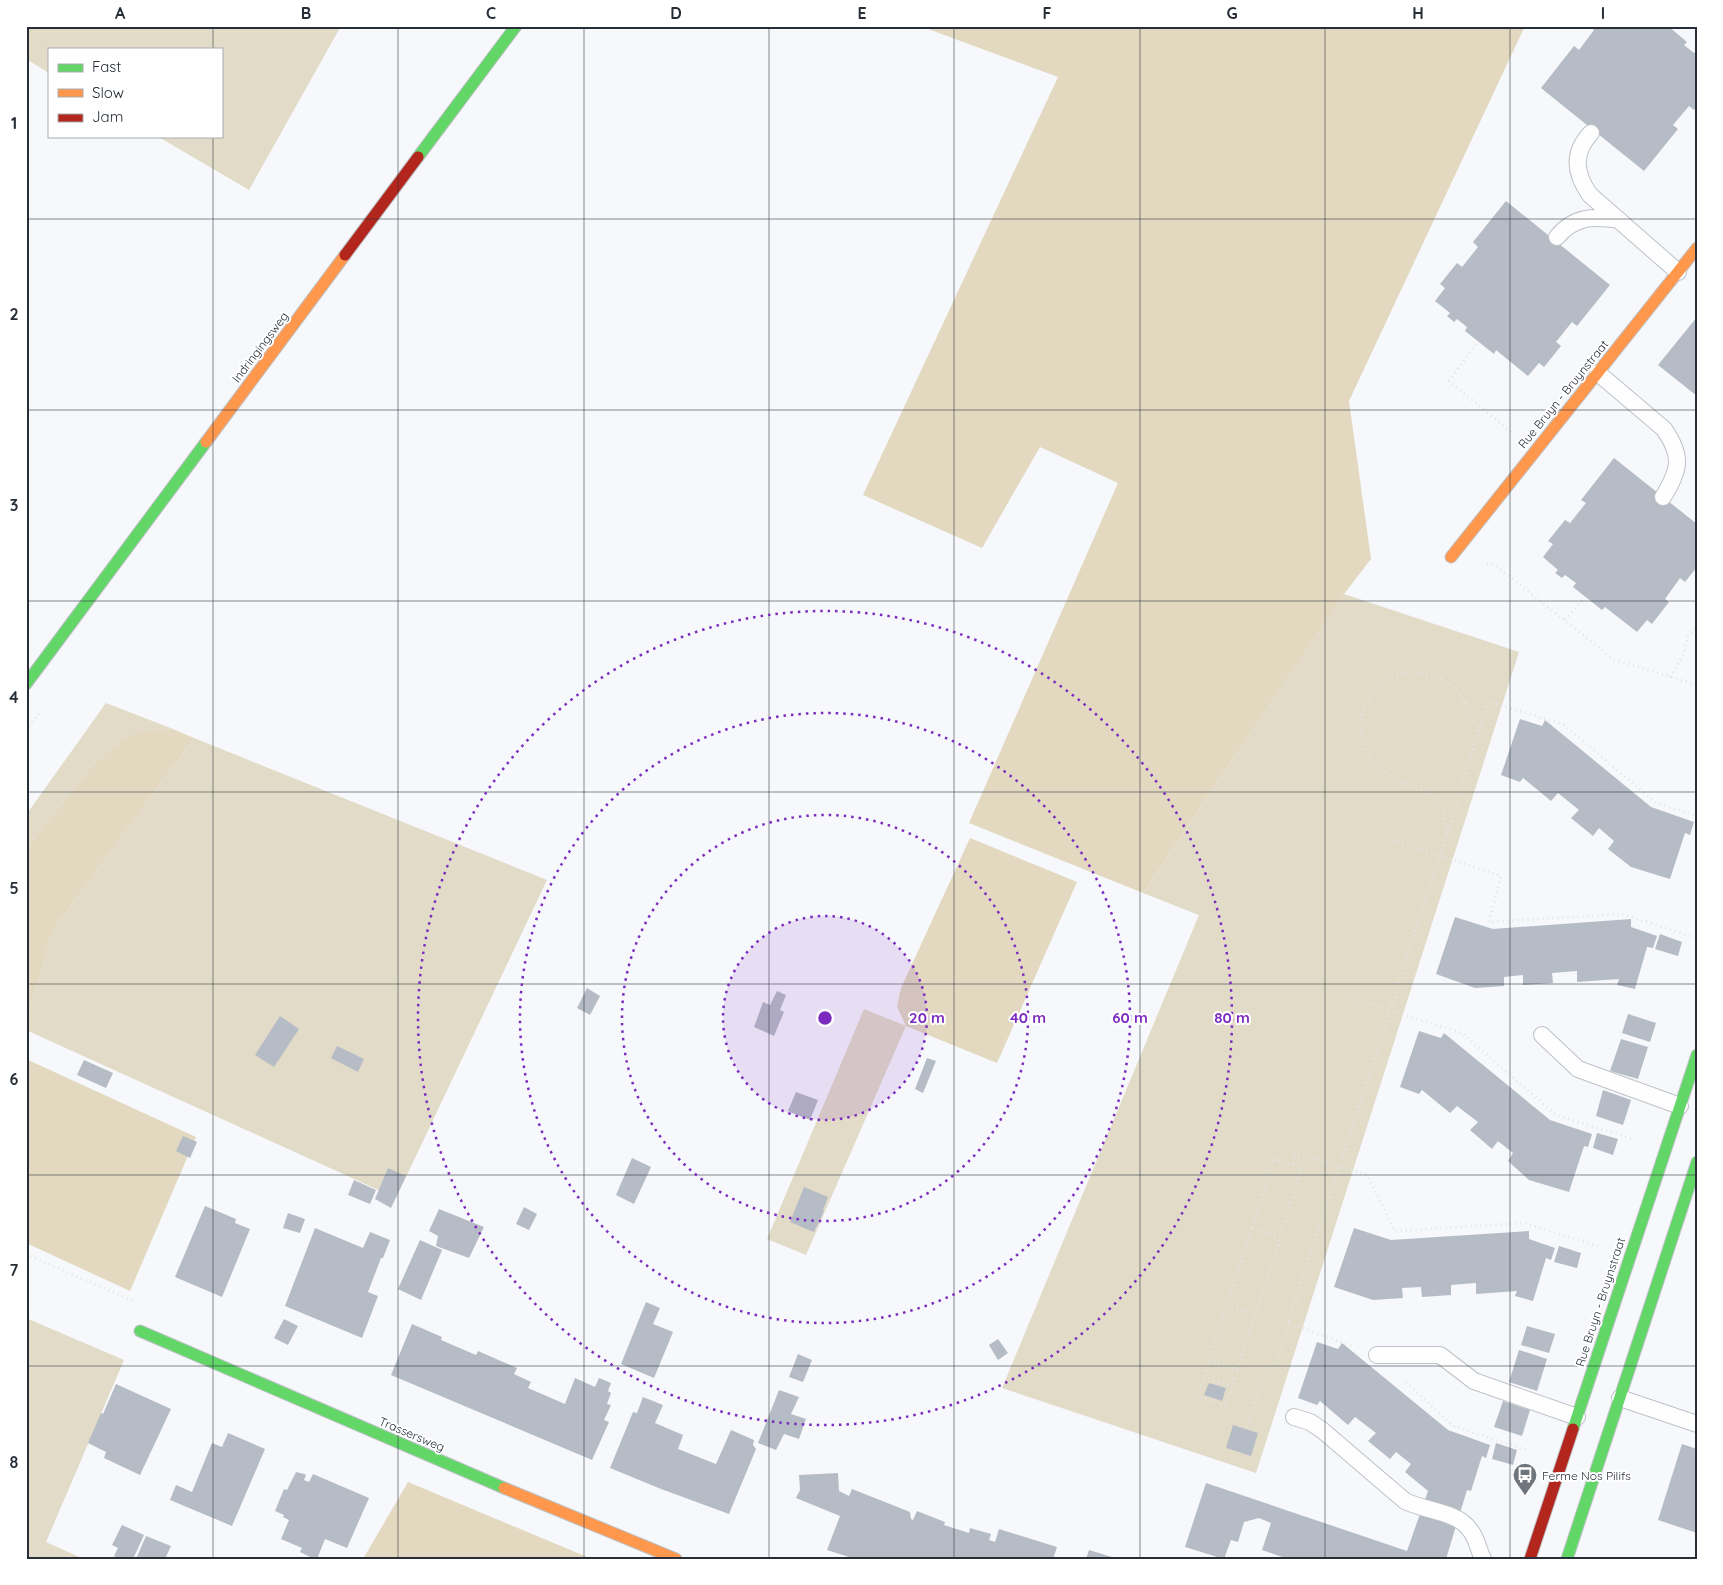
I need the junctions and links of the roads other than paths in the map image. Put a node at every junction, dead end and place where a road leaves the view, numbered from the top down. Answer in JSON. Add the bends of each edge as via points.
{"nodes":[{"id":1,"x":516,"y":26,"type":"edge"},
{"id":2,"x":1590,"y":133,"type":"dead end"},
{"id":3,"x":1619,"y":220,"type":"junction"},
{"id":4,"x":1557,"y":237,"type":"dead end"},
{"id":5,"x":1697,"y":248,"type":"edge"},
{"id":6,"x":1678,"y":272,"type":"junction"},
{"id":7,"x":1598,"y":373,"type":"junction"},
{"id":8,"x":1663,"y":497,"type":"dead end"},
{"id":9,"x":1451,"y":557,"type":"road end"},
{"id":10,"x":26,"y":684,"type":"edge"},
{"id":11,"x":1542,"y":1035,"type":"dead end"},
{"id":12,"x":1697,"y":1055,"type":"edge"},
{"id":13,"x":1680,"y":1106,"type":"junction"},
{"id":14,"x":1697,"y":1162,"type":"edge"},
{"id":15,"x":1689,"y":1212,"type":"edge"},
{"id":16,"x":140,"y":1331,"type":"dead end"},
{"id":17,"x":1377,"y":1355,"type":"road end"},
{"id":18,"x":1620,"y":1398,"type":"junction"},
{"id":19,"x":1294,"y":1417,"type":"dead end"},
{"id":20,"x":1577,"y":1417,"type":"junction"},
{"id":21,"x":1697,"y":1424,"type":"edge"},
{"id":22,"x":676,"y":1559,"type":"edge"},
{"id":23,"x":1483,"y":1559,"type":"edge"},
{"id":24,"x":1530,"y":1559,"type":"edge"},
{"id":25,"x":1567,"y":1559,"type":"edge"}],
"edges":[{"from":1,"to":10,"type":"street","name":"Indringingsweg"},
{"from":2,"to":3,"type":"lane","via":[[1580,146],[1578,158],[1582,184]]},
{"from":3,"to":4,"type":"lane","via":[[1590,218],[1570,225]]},
{"from":3,"to":6,"type":"lane"},
{"from":5,"to":6,"type":"street","name":"Rue Bruyn - Bruynstraat"},
{"from":6,"to":7,"type":"street","name":"Rue Bruyn - Bruynstraat"},
{"from":7,"to":8,"type":"lane","via":[[1670,437],[1677,470]]},
{"from":7,"to":9,"type":"street","name":"Rue Bruyn - Bruynstraat"},
{"from":11,"to":13,"type":"lane","via":[[1578,1069]]},
{"from":12,"to":13,"type":"street","name":"Rue Bruyn - Bruynstraat"},
{"from":13,"to":20,"type":"street","name":"Rue Bruyn - Bruynstraat"},
{"from":14,"to":15,"type":"street"},
{"from":15,"to":18,"type":"street"},
{"from":16,"to":22,"type":"street","name":"Trassersweg","via":[[368,1431]]},
{"from":17,"to":20,"type":"lane","via":[[1440,1355],[1474,1381]]},
{"from":18,"to":21,"type":"lane"},
{"from":18,"to":25,"type":"street"},
{"from":19,"to":23,"type":"lane","via":[[1322,1430],[1405,1501],[1461,1520],[1472,1532]]},
{"from":20,"to":24,"type":"street","name":"Rue Bruyn - Bruynstraat"}]}
